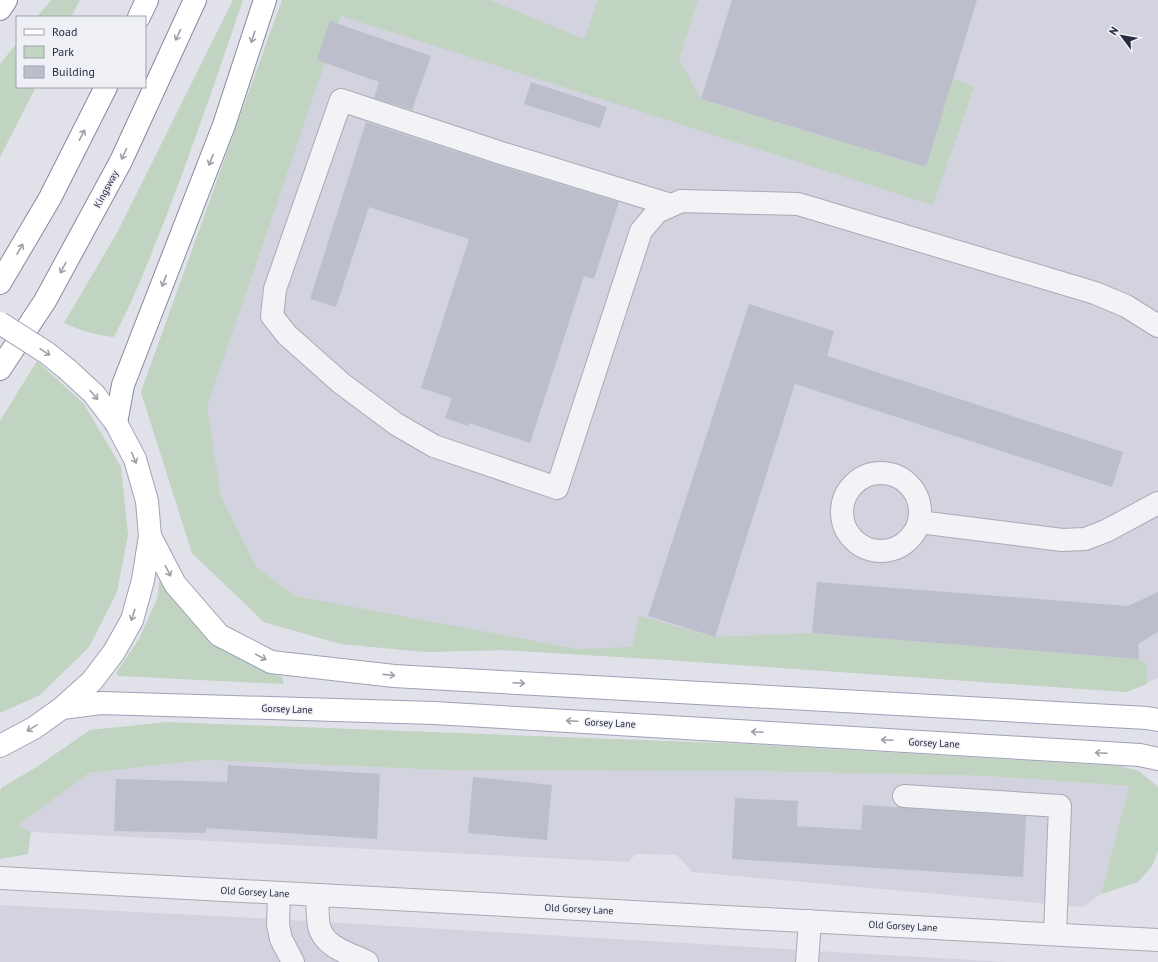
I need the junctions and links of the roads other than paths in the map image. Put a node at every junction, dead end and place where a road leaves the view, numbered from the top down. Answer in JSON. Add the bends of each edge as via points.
{"nodes":[{"id":1,"x":6,"y":0,"type":"edge"},
{"id":2,"x":147,"y":0,"type":"edge"},
{"id":3,"x":195,"y":0,"type":"edge"},
{"id":4,"x":265,"y":0,"type":"edge"},
{"id":5,"x":0,"y":9,"type":"edge"},
{"id":6,"x":139,"y":16,"type":"edge"},
{"id":7,"x":105,"y":88,"type":"edge"},
{"id":8,"x":671,"y":205,"type":"junction"},
{"id":9,"x":0,"y":282,"type":"edge"},
{"id":10,"x":0,"y":323,"type":"edge"},
{"id":11,"x":1158,"y":326,"type":"edge"},
{"id":12,"x":0,"y":369,"type":"edge"},
{"id":13,"x":116,"y":423,"type":"junction"},
{"id":14,"x":1158,"y":503,"type":"edge"},
{"id":15,"x":919,"y":522,"type":"dead end"},
{"id":16,"x":150,"y":536,"type":"junction"},
{"id":17,"x":62,"y":708,"type":"junction"},
{"id":18,"x":1154,"y":718,"type":"edge"},
{"id":19,"x":0,"y":746,"type":"edge"},
{"id":20,"x":1149,"y":757,"type":"edge"},
{"id":21,"x":1158,"y":770,"type":"edge"},
{"id":22,"x":904,"y":796,"type":"dead end"},
{"id":23,"x":0,"y":878,"type":"edge"},
{"id":24,"x":279,"y":893,"type":"junction"},
{"id":25,"x":317,"y":895,"type":"junction"},
{"id":26,"x":810,"y":921,"type":"junction"},
{"id":27,"x":1054,"y":934,"type":"junction"},
{"id":28,"x":1158,"y":940,"type":"edge"},
{"id":29,"x":293,"y":962,"type":"edge"},
{"id":30,"x":367,"y":962,"type":"edge"},
{"id":31,"x":807,"y":962,"type":"edge"}],
"edges":[{"from":1,"to":5,"type":"main road"},
{"from":2,"to":6,"type":"main road"},
{"from":3,"to":12,"type":"main road","name":"Kingsway","one_way":true,"via":[[121,161],[45,301]]},
{"from":4,"to":13,"type":"main road","one_way":true,"via":[[224,125],[123,384]]},
{"from":9,"to":7,"type":"main road","one_way":true,"via":[[50,198]]},
{"from":8,"to":8,"type":"street","via":[[657,212],[641,231],[557,488],[434,446],[396,424],[341,383],[287,335],[272,316],[275,289],[341,100]]},
{"from":8,"to":11,"type":"street","via":[[681,201],[798,204],[1095,293],[1126,306]]},
{"from":10,"to":13,"type":"main road","one_way":true,"bridge":true,"via":[[47,353],[68,370],[94,394]]},
{"from":13,"to":16,"type":"main road","one_way":true,"via":[[135,459],[146,501]]},
{"from":14,"to":15,"type":"street","via":[[1106,532],[1085,539],[1062,540]]},
{"from":16,"to":17,"type":"main road","one_way":true,"via":[[143,580],[132,620],[114,652],[92,681]]},
{"from":16,"to":18,"type":"main road","one_way":true,"via":[[175,584],[219,635],[272,662],[394,676]]},
{"from":17,"to":19,"type":"main road","one_way":true,"via":[[34,728]]},
{"from":20,"to":17,"type":"main road","name":"Gorsey Lane","one_way":true,"via":[[434,713],[101,703]]},
{"from":20,"to":21,"type":"main road"},
{"from":22,"to":27,"type":"street","via":[[1060,806]]},
{"from":23,"to":24,"type":"street","name":"Old Gorsey Lane"},
{"from":24,"to":25,"type":"street","name":"Old Gorsey Lane"},
{"from":24,"to":29,"type":"street","via":[[278,925],[281,940]]},
{"from":25,"to":26,"type":"street","name":"Old Gorsey Lane"},
{"from":25,"to":30,"type":"street","via":[[322,935],[330,944]]},
{"from":26,"to":27,"type":"street","name":"Old Gorsey Lane"},
{"from":26,"to":31,"type":"street"},
{"from":27,"to":28,"type":"street","name":"Old Gorsey Lane"}]}
